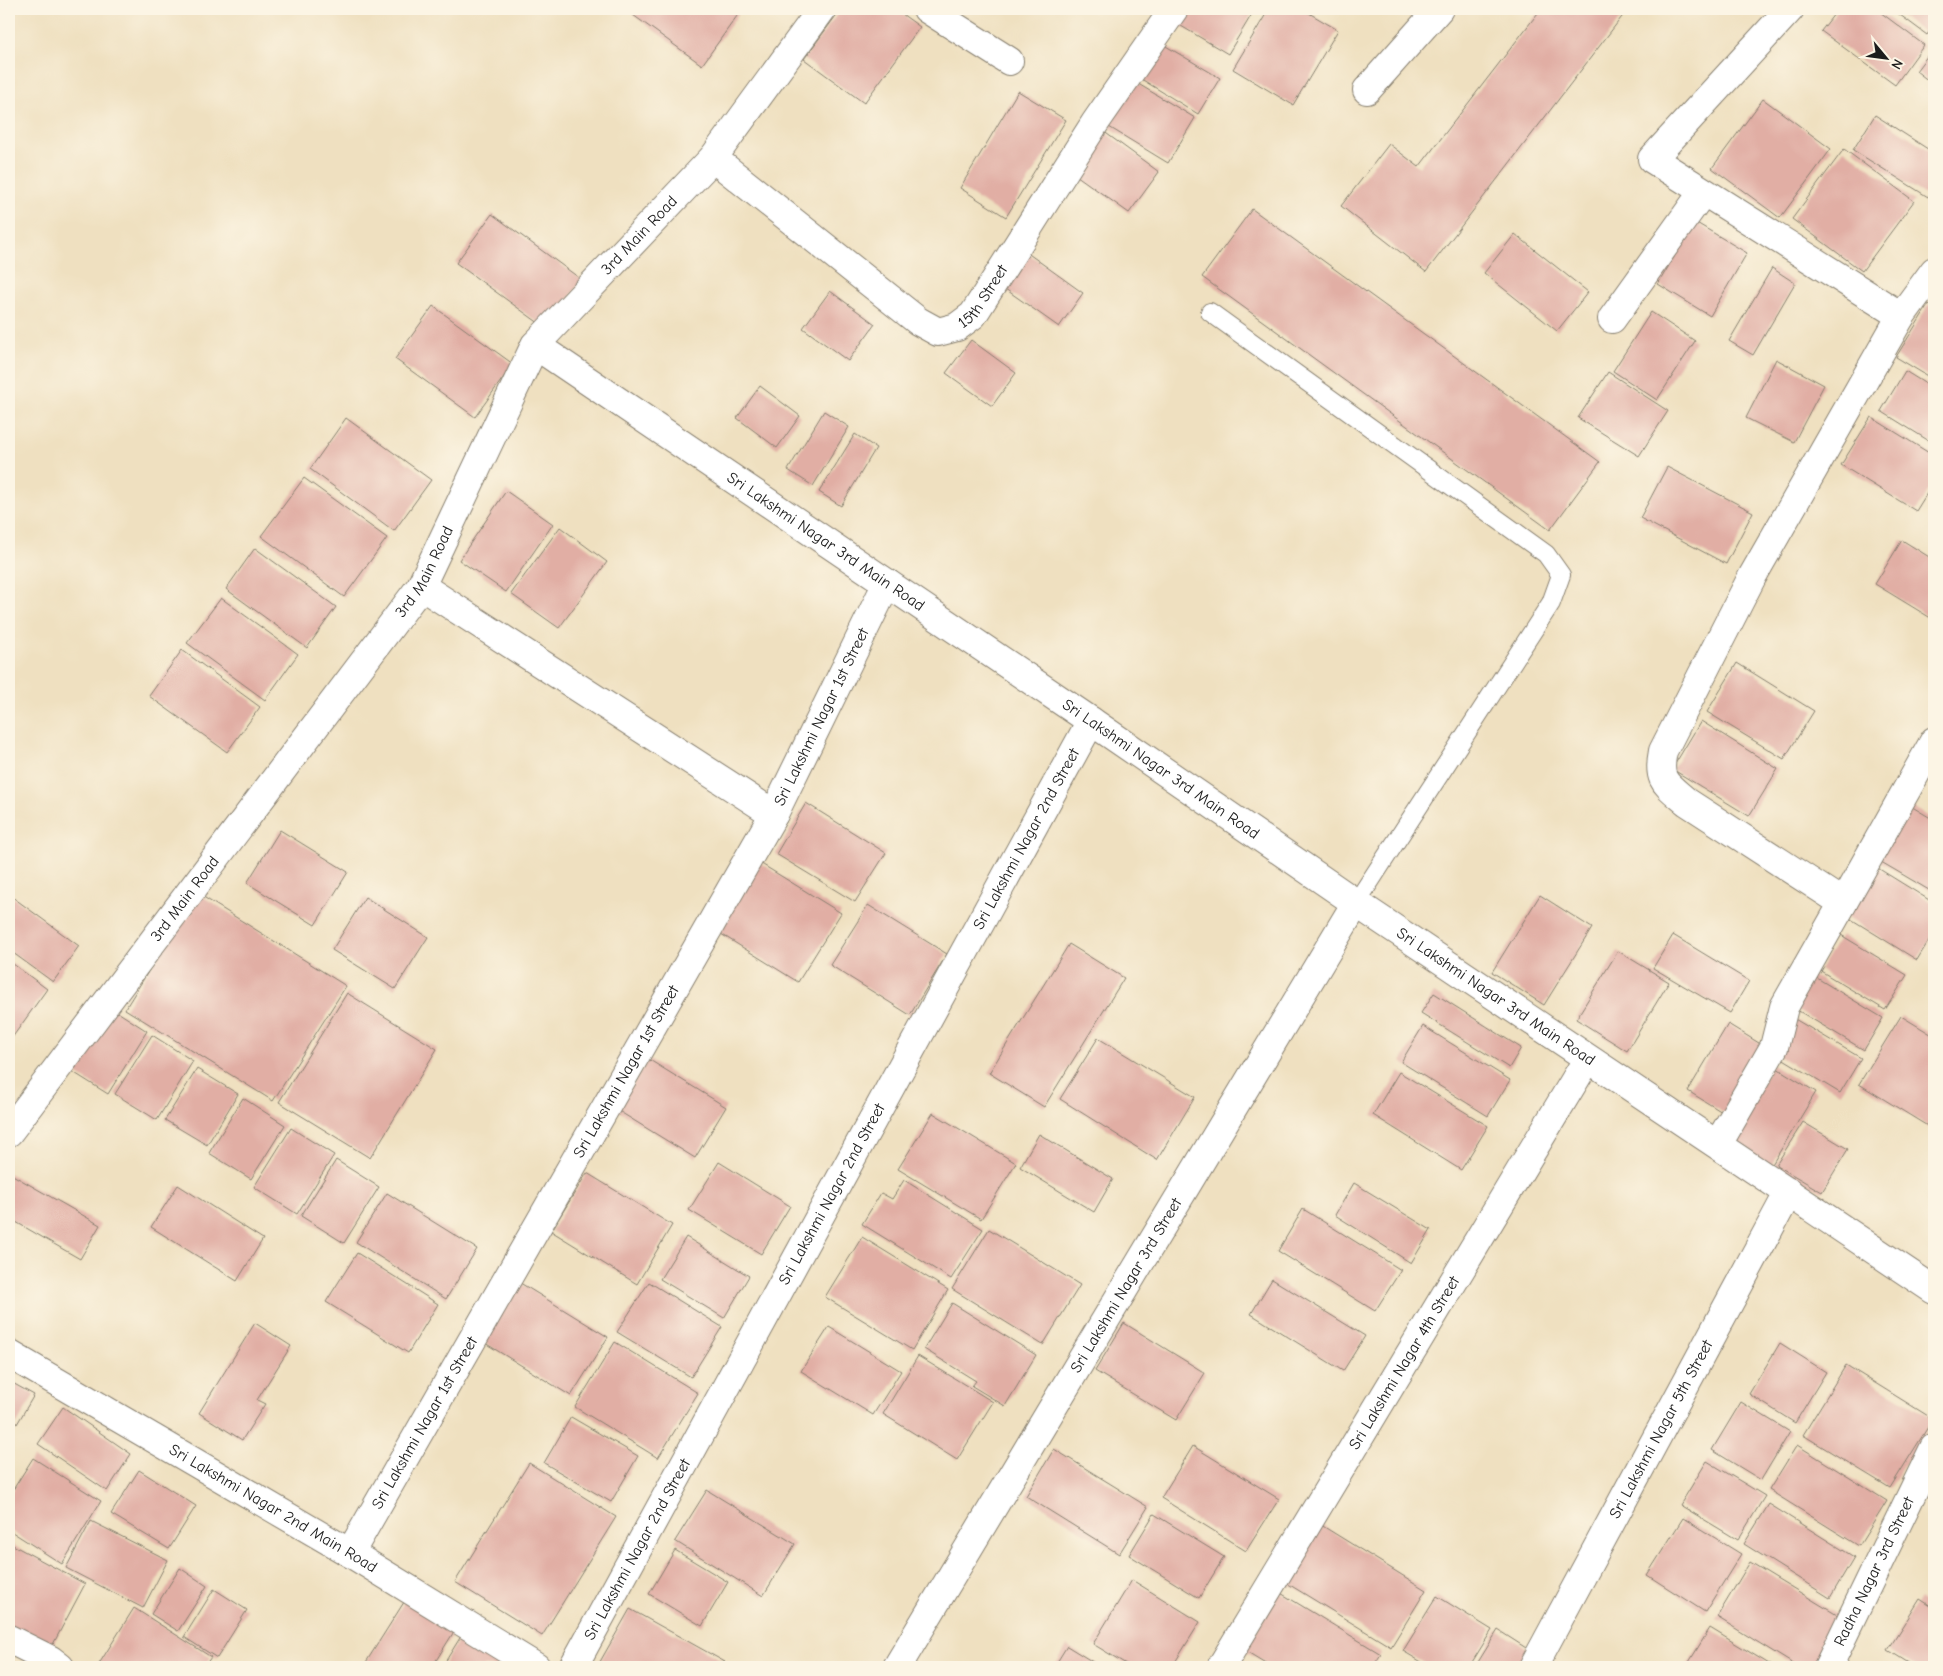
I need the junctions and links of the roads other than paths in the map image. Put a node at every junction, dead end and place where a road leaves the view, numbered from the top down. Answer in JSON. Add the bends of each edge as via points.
{"nodes":[{"id":1,"x":822,"y":9,"type":"edge"},
{"id":2,"x":927,"y":9,"type":"edge"},
{"id":3,"x":1174,"y":9,"type":"edge"},
{"id":4,"x":1439,"y":9,"type":"edge"},
{"id":5,"x":1790,"y":9,"type":"edge"},
{"id":6,"x":1009,"y":61,"type":"dead end"},
{"id":7,"x":1367,"y":90,"type":"dead end"},
{"id":8,"x":713,"y":158,"type":"junction"},
{"id":9,"x":1703,"y":192,"type":"junction"},
{"id":10,"x":1934,"y":271,"type":"edge"},
{"id":11,"x":1210,"y":312,"type":"dead end"},
{"id":12,"x":1901,"y":316,"type":"junction"},
{"id":13,"x":1612,"y":319,"type":"dead end"},
{"id":14,"x":535,"y":345,"type":"junction"},
{"id":15,"x":887,"y":583,"type":"junction"},
{"id":16,"x":420,"y":586,"type":"junction"},
{"id":17,"x":1091,"y":721,"type":"junction"},
{"id":18,"x":1934,"y":741,"type":"edge"},
{"id":19,"x":774,"y":814,"type":"junction"},
{"id":20,"x":1356,"y":903,"type":"junction"},
{"id":21,"x":1843,"y":903,"type":"junction"},
{"id":22,"x":1588,"y":1060,"type":"junction"},
{"id":23,"x":9,"y":1132,"type":"edge"},
{"id":24,"x":1718,"y":1144,"type":"junction"},
{"id":25,"x":1789,"y":1192,"type":"junction"},
{"id":26,"x":1934,"y":1290,"type":"edge"},
{"id":27,"x":9,"y":1354,"type":"edge"},
{"id":28,"x":1934,"y":1448,"type":"edge"},
{"id":29,"x":350,"y":1553,"type":"junction"},
{"id":30,"x":9,"y":1639,"type":"edge"},
{"id":31,"x":60,"y":1667,"type":"edge"},
{"id":32,"x":536,"y":1667,"type":"edge"},
{"id":33,"x":573,"y":1667,"type":"edge"},
{"id":34,"x":897,"y":1667,"type":"edge"},
{"id":35,"x":1221,"y":1667,"type":"edge"},
{"id":36,"x":1533,"y":1667,"type":"edge"},
{"id":37,"x":1828,"y":1667,"type":"edge"}],
"edges":[{"from":1,"to":8,"type":"street","name":"3rd Main Road"},
{"from":2,"to":6,"type":"street"},
{"from":3,"to":8,"type":"street","name":"15th Street","via":[[1095,123],[973,315],[957,327],[938,332],[918,320]]},
{"from":4,"to":7,"type":"street"},
{"from":5,"to":9,"type":"street","via":[[1652,159]]},
{"from":8,"to":14,"type":"street","name":"3rd Main Road"},
{"from":9,"to":12,"type":"street"},
{"from":9,"to":13,"type":"street"},
{"from":10,"to":12,"type":"street"},
{"from":11,"to":20,"type":"lane","via":[[1546,554],[1561,575],[1551,602]]},
{"from":12,"to":21,"type":"street","via":[[1752,577],[1663,750],[1659,770],[1667,786],[1687,802]]},
{"from":14,"to":15,"type":"street","name":"Sri Lakshmi Nagar 3rd Main Road"},
{"from":14,"to":16,"type":"street","name":"3rd Main Road"},
{"from":15,"to":17,"type":"street","name":"Sri Lakshmi Nagar 3rd Main Road"},
{"from":15,"to":19,"type":"street","name":"Sri Lakshmi Nagar 1st Street"},
{"from":16,"to":19,"type":"street"},
{"from":16,"to":23,"type":"street","name":"3rd Main Road"},
{"from":17,"to":20,"type":"street","name":"Sri Lakshmi Nagar 3rd Main Road"},
{"from":17,"to":33,"type":"street","name":"Sri Lakshmi Nagar 2nd Street"},
{"from":18,"to":21,"type":"street"},
{"from":19,"to":29,"type":"street","name":"Sri Lakshmi Nagar 1st Street"},
{"from":20,"to":22,"type":"street","name":"Sri Lakshmi Nagar 3rd Main Road"},
{"from":20,"to":34,"type":"street","name":"Sri Lakshmi Nagar 3rd Street"},
{"from":21,"to":24,"type":"street","via":[[1784,1007],[1774,1046]]},
{"from":22,"to":24,"type":"street","name":"Sri Lakshmi Nagar 3rd Main Road"},
{"from":22,"to":35,"type":"street","name":"Sri Lakshmi Nagar 4th Street"},
{"from":24,"to":25,"type":"street","name":"Sri Lakshmi Nagar 3rd Main Road"},
{"from":25,"to":26,"type":"street","name":"Sri Lakshmi Nagar 3rd Main Road"},
{"from":25,"to":36,"type":"street","name":"Sri Lakshmi Nagar 5th Street"},
{"from":27,"to":29,"type":"street","name":"Sri Lakshmi Nagar 2nd Main Road"},
{"from":28,"to":37,"type":"street","name":"Radha Nagar 3rd Street"},
{"from":29,"to":32,"type":"street","name":"Sri Lakshmi Nagar 2nd Main Road"},
{"from":30,"to":31,"type":"street"}]}
